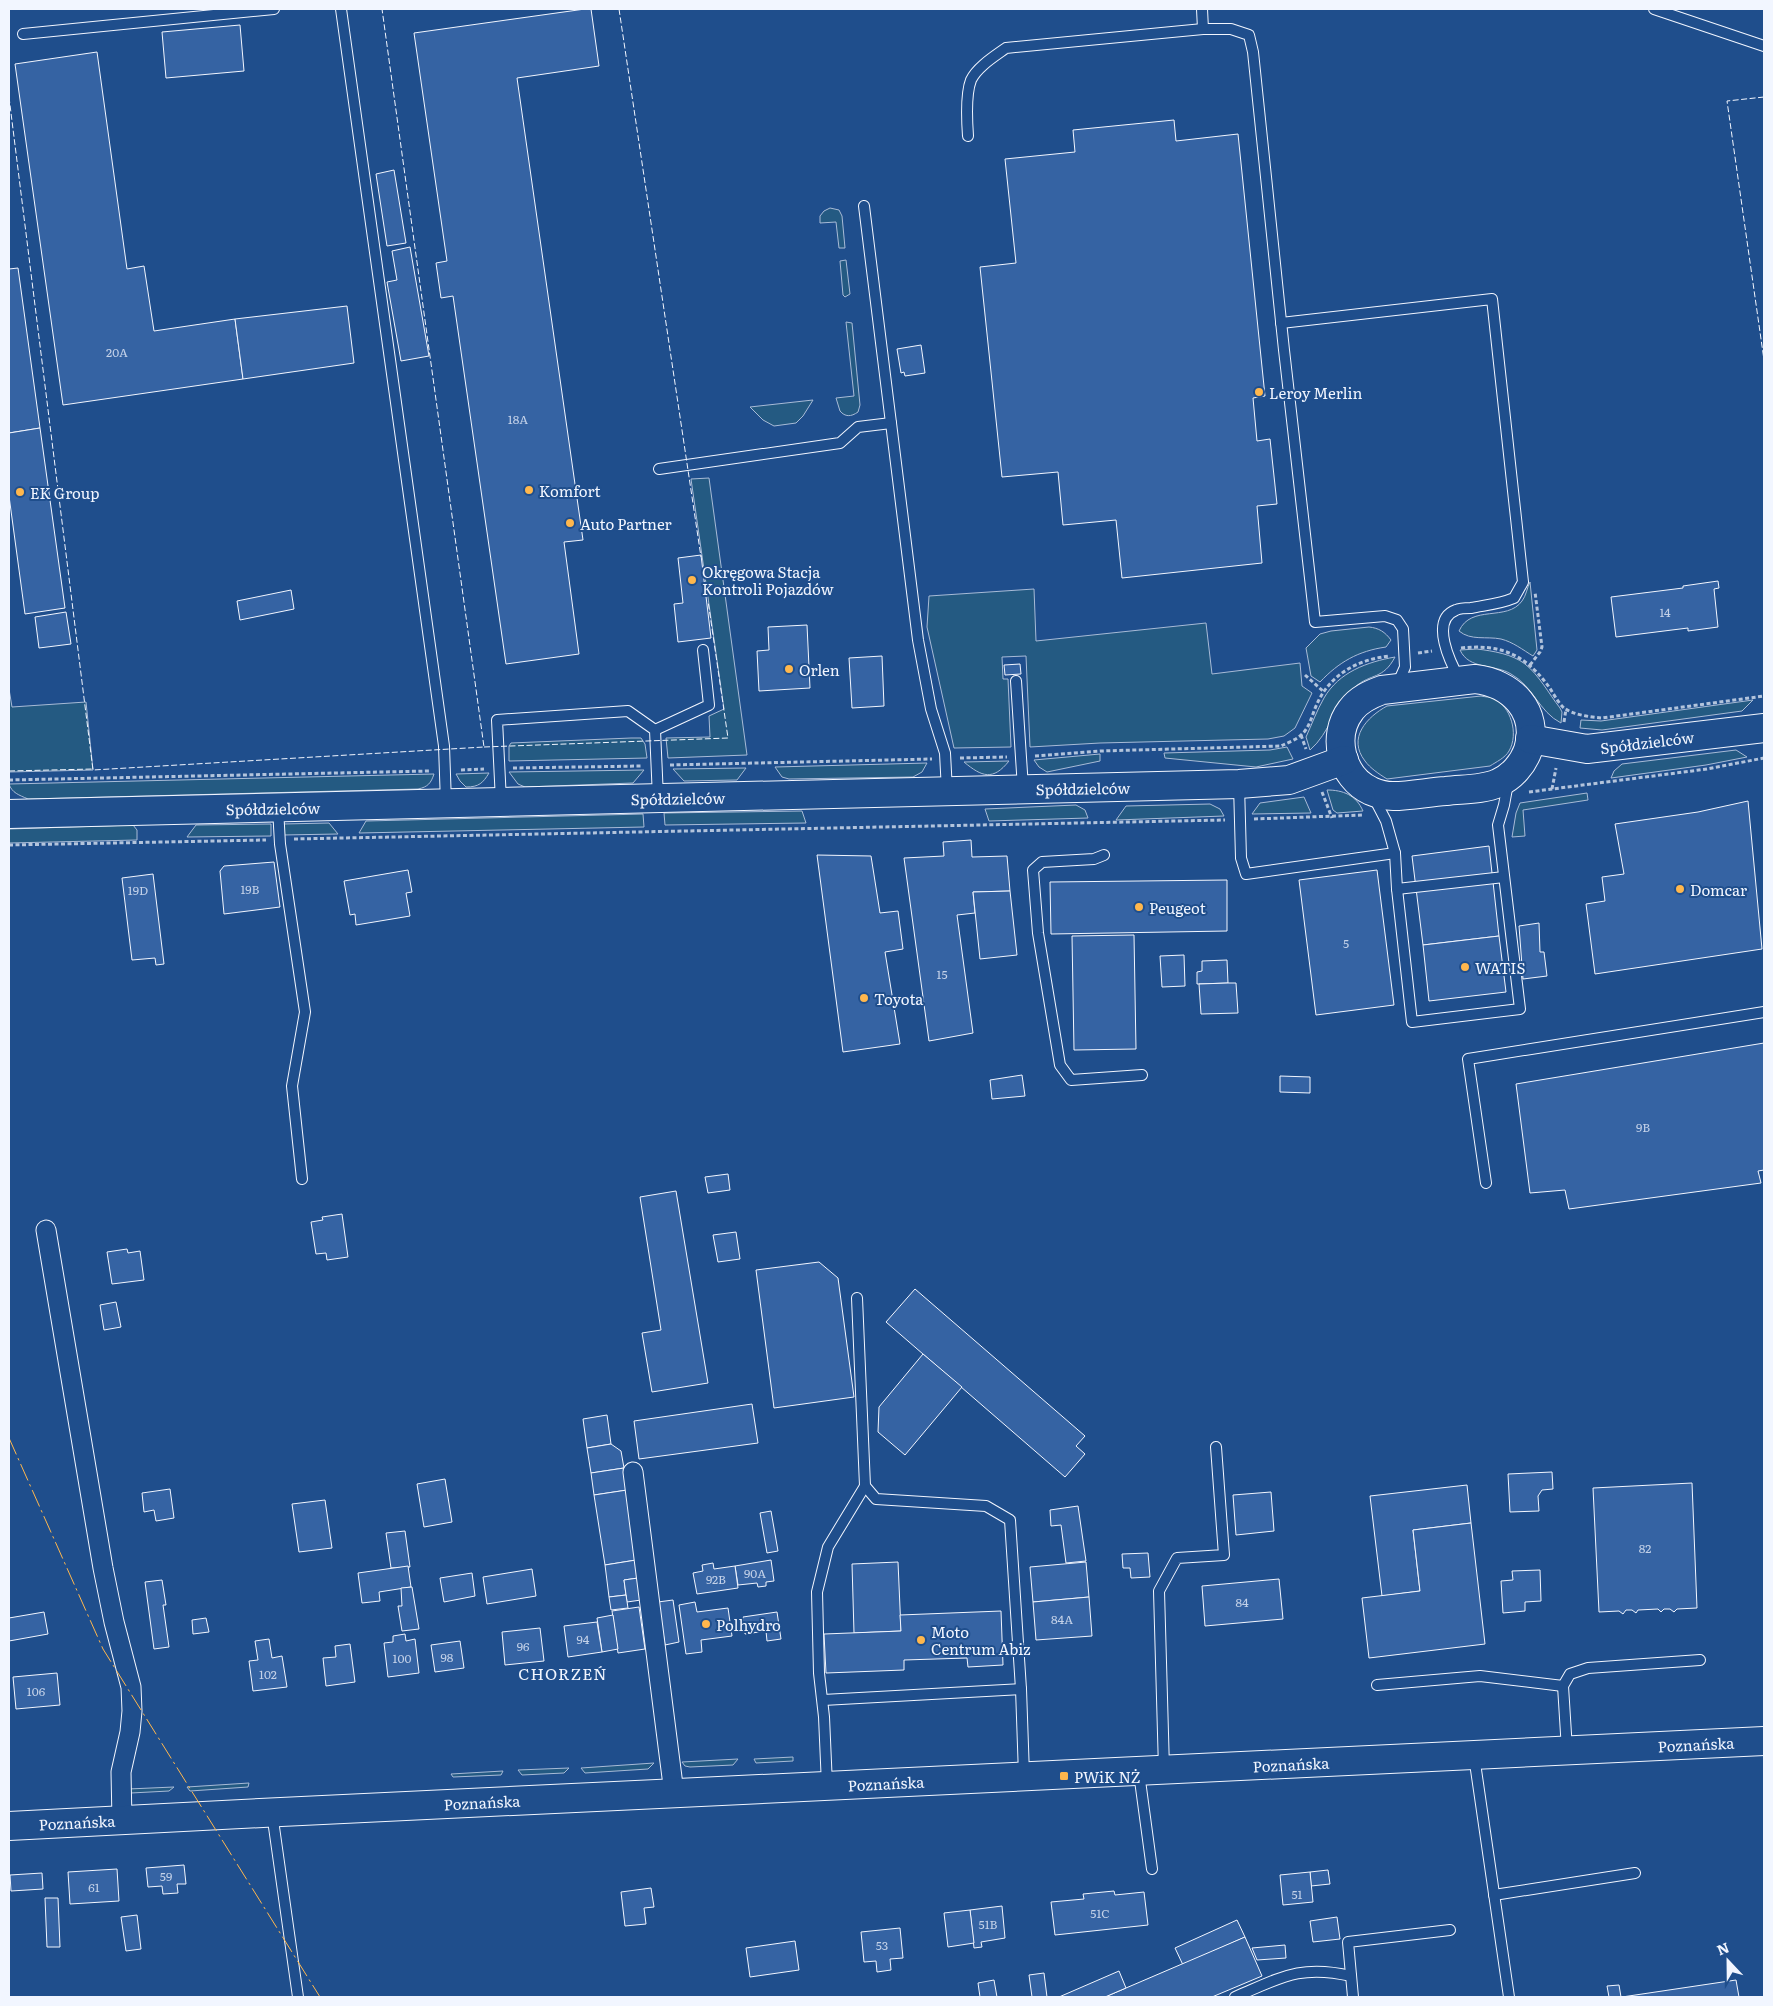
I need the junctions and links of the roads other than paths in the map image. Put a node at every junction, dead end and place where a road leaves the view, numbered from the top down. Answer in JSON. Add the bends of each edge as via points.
{"nodes":[{"id":1,"x":274,"y":9,"type":"edge"},
{"id":2,"x":341,"y":9,"type":"edge"},
{"id":3,"x":1202,"y":9,"type":"edge"},
{"id":4,"x":1654,"y":9,"type":"edge"},
{"id":5,"x":1203,"y":29,"type":"junction"},
{"id":6,"x":23,"y":34,"type":"dead end"},
{"id":7,"x":1764,"y":46,"type":"edge"},
{"id":8,"x":968,"y":136,"type":"dead end"},
{"id":9,"x":864,"y":206,"type":"dead end"},
{"id":10,"x":1281,"y":323,"type":"junction"},
{"id":11,"x":891,"y":423,"type":"junction"},
{"id":12,"x":659,"y":469,"type":"dead end"},
{"id":13,"x":703,"y":650,"type":"dead end"},
{"id":14,"x":1016,"y":680,"type":"dead end"},
{"id":15,"x":1460,"y":681,"type":"junction"},
{"id":16,"x":1395,"y":688,"type":"junction"},
{"id":17,"x":1764,"y":729,"type":"edge"},
{"id":18,"x":655,"y":730,"type":"junction"},
{"id":19,"x":1530,"y":739,"type":"junction"},
{"id":20,"x":1344,"y":760,"type":"junction"},
{"id":21,"x":1239,"y":784,"type":"junction"},
{"id":22,"x":1507,"y":788,"type":"junction"},
{"id":23,"x":1023,"y":789,"type":"junction"},
{"id":24,"x":947,"y":792,"type":"junction"},
{"id":25,"x":658,"y":799,"type":"junction"},
{"id":26,"x":501,"y":802,"type":"junction"},
{"id":27,"x":1377,"y":802,"type":"junction"},
{"id":28,"x":446,"y":804,"type":"junction"},
{"id":29,"x":278,"y":807,"type":"junction"},
{"id":30,"x":9,"y":814,"type":"edge"},
{"id":31,"x":1395,"y":853,"type":"junction"},
{"id":32,"x":1104,"y":855,"type":"dead end"},
{"id":33,"x":1504,"y":877,"type":"junction"},
{"id":34,"x":1396,"y":889,"type":"junction"},
{"id":35,"x":1764,"y":1012,"type":"edge"},
{"id":36,"x":1142,"y":1075,"type":"dead end"},
{"id":37,"x":302,"y":1179,"type":"dead end"},
{"id":38,"x":1486,"y":1183,"type":"dead end"},
{"id":39,"x":46,"y":1230,"type":"dead end"},
{"id":40,"x":857,"y":1298,"type":"dead end"},
{"id":41,"x":1216,"y":1447,"type":"dead end"},
{"id":42,"x":633,"y":1472,"type":"dead end"},
{"id":43,"x":865,"y":1486,"type":"junction"},
{"id":44,"x":1700,"y":1660,"type":"dead end"},
{"id":45,"x":1377,"y":1685,"type":"dead end"},
{"id":46,"x":1563,"y":1686,"type":"junction"},
{"id":47,"x":1021,"y":1689,"type":"junction"},
{"id":48,"x":823,"y":1700,"type":"junction"},
{"id":49,"x":1764,"y":1741,"type":"edge"},
{"id":50,"x":1567,"y":1751,"type":"junction"},
{"id":51,"x":1474,"y":1755,"type":"junction"},
{"id":52,"x":1151,"y":1771,"type":"junction"},
{"id":53,"x":1024,"y":1777,"type":"junction"},
{"id":54,"x":827,"y":1786,"type":"junction"},
{"id":55,"x":674,"y":1793,"type":"junction"},
{"id":56,"x":272,"y":1812,"type":"junction"},
{"id":57,"x":122,"y":1820,"type":"junction"},
{"id":58,"x":9,"y":1826,"type":"edge"},
{"id":59,"x":1152,"y":1869,"type":"dead end"},
{"id":60,"x":1636,"y":1874,"type":"dead end"},
{"id":61,"x":1494,"y":1895,"type":"junction"},
{"id":62,"x":1450,"y":1930,"type":"dead end"},
{"id":63,"x":1351,"y":1976,"type":"junction"},
{"id":64,"x":298,"y":1997,"type":"edge"},
{"id":65,"x":1235,"y":1997,"type":"edge"},
{"id":66,"x":1354,"y":1997,"type":"edge"},
{"id":67,"x":1509,"y":1997,"type":"edge"}],
"edges":[{"from":1,"to":6,"type":"lane"},
{"from":2,"to":28,"type":"lane","via":[[444,746]]},
{"from":3,"to":5,"type":"lane"},
{"from":4,"to":7,"type":"lane"},
{"from":5,"to":8,"type":"lane","via":[[1006,48],[988,60],[971,80]]},
{"from":5,"to":10,"type":"lane","via":[[1231,29],[1249,35]]},
{"from":9,"to":11,"type":"lane"},
{"from":10,"to":15,"type":"lane","via":[[1492,299],[1523,582],[1514,598],[1500,604],[1455,610],[1447,616],[1443,626],[1446,649]]},
{"from":10,"to":16,"type":"lane","via":[[1315,622],[1385,616],[1397,620],[1403,629],[1405,667]]},
{"from":11,"to":12,"type":"lane","via":[[858,427],[840,443]]},
{"from":11,"to":24,"type":"lane","via":[[918,640],[946,758]]},
{"from":13,"to":18,"type":"lane","via":[[709,705]]},
{"from":14,"to":23,"type":"lane"},
{"from":15,"to":16,"type":"street"},
{"from":15,"to":19,"type":"street","via":[[1488,681],[1512,692],[1526,713]]},
{"from":16,"to":20,"type":"street","via":[[1370,694],[1351,710],[1341,733]]},
{"from":17,"to":19,"type":"street","name":"Spółdzielców","via":[[1587,749]]},
{"from":18,"to":25,"type":"lane"},
{"from":18,"to":26,"type":"lane","via":[[628,711],[497,720]]},
{"from":19,"to":22,"type":"street","via":[[1524,760]]},
{"from":20,"to":21,"type":"street","name":"Spółdzielców","via":[[1289,780]]},
{"from":20,"to":27,"type":"street","via":[[1353,777]]},
{"from":21,"to":23,"type":"street","name":"Spółdzielców"},
{"from":21,"to":31,"type":"lane","via":[[1241,858],[1246,874]]},
{"from":22,"to":27,"type":"street","via":[[1499,783],[1392,796]]},
{"from":22,"to":33,"type":"lane","via":[[1498,825]]},
{"from":23,"to":24,"type":"street","name":"Spółdzielców"},
{"from":24,"to":25,"type":"street","name":"Spółdzielców"},
{"from":25,"to":26,"type":"street","name":"Spółdzielców"},
{"from":26,"to":28,"type":"street","name":"Spółdzielców"},
{"from":27,"to":31,"type":"lane"},
{"from":28,"to":29,"type":"street","name":"Spółdzielców"},
{"from":29,"to":30,"type":"street","name":"Spółdzielców"},
{"from":29,"to":37,"type":"lane","via":[[305,1012],[292,1086]]},
{"from":31,"to":34,"type":"lane"},
{"from":32,"to":36,"type":"lane","via":[[1094,859],[1042,862],[1033,870],[1038,933],[1060,1065],[1071,1080]]},
{"from":33,"to":34,"type":"lane"},
{"from":33,"to":34,"type":"lane","via":[[1520,1009],[1422,1021],[1412,1022]]},
{"from":35,"to":38,"type":"lane","via":[[1468,1059]]},
{"from":39,"to":57,"type":"street","via":[[103,1568],[131,1687],[130,1732],[121,1772]]},
{"from":40,"to":43,"type":"lane"},
{"from":41,"to":52,"type":"lane","via":[[1224,1554],[1177,1558],[1159,1591],[1164,1736]]},
{"from":42,"to":55,"type":"street"},
{"from":43,"to":47,"type":"lane","via":[[876,1499],[986,1506],[1010,1520]]},
{"from":43,"to":48,"type":"lane","via":[[828,1547],[816,1592]]},
{"from":44,"to":46,"type":"lane","via":[[1588,1668],[1570,1674]]},
{"from":45,"to":46,"type":"lane","via":[[1480,1676]]},
{"from":46,"to":50,"type":"lane"},
{"from":47,"to":48,"type":"lane"},
{"from":47,"to":53,"type":"lane"},
{"from":48,"to":54,"type":"lane"},
{"from":49,"to":50,"type":"street","name":"Poznańska"},
{"from":50,"to":51,"type":"street","name":"Poznańska"},
{"from":51,"to":52,"type":"street","name":"Poznańska"},
{"from":51,"to":61,"type":"lane"},
{"from":52,"to":53,"type":"street","name":"Poznańska"},
{"from":52,"to":59,"type":"lane"},
{"from":53,"to":54,"type":"street","name":"Poznańska"},
{"from":54,"to":55,"type":"street","name":"Poznańska"},
{"from":55,"to":56,"type":"street","name":"Poznańska"},
{"from":56,"to":57,"type":"street","name":"Poznańska"},
{"from":56,"to":64,"type":"lane"},
{"from":57,"to":58,"type":"street","name":"Poznańska"},
{"from":60,"to":61,"type":"lane"},
{"from":61,"to":67,"type":"lane"},
{"from":62,"to":63,"type":"lane","via":[[1348,1942]]},
{"from":63,"to":65,"type":"lane","via":[[1326,1972],[1289,1974]]},
{"from":63,"to":66,"type":"lane"}]}
